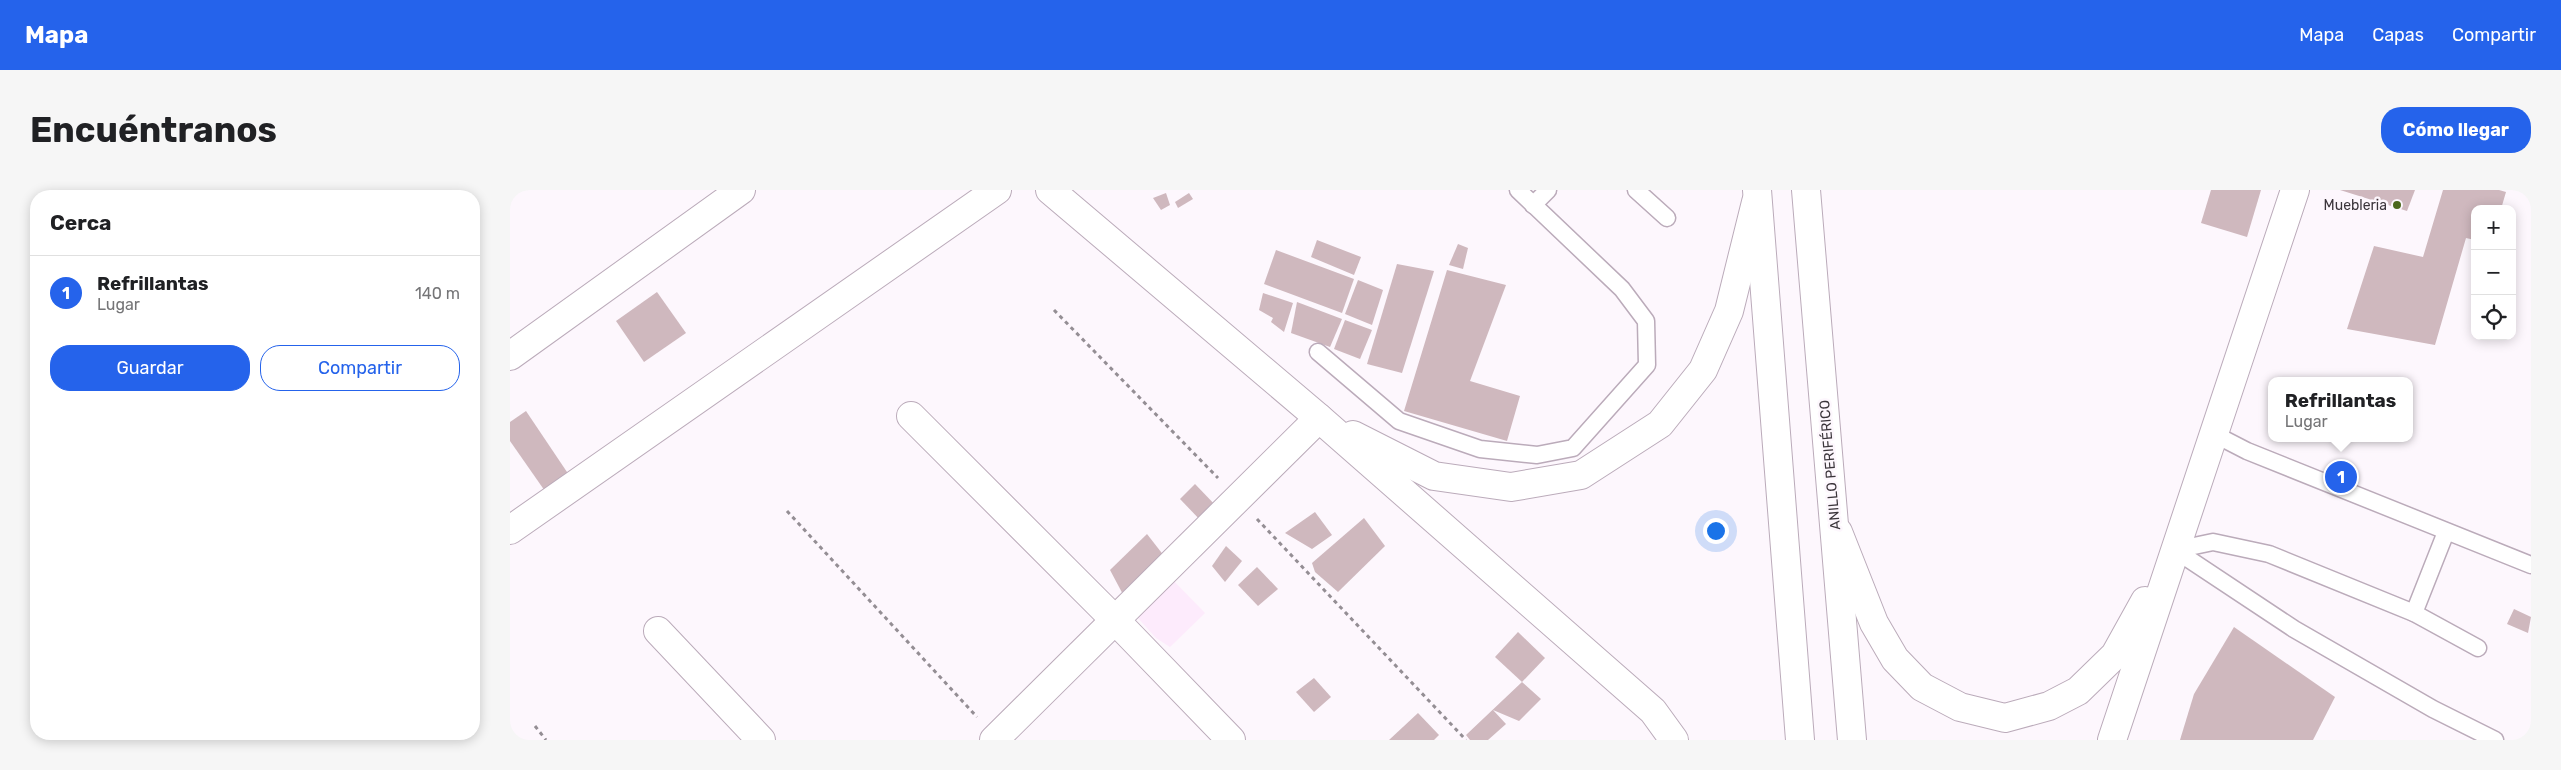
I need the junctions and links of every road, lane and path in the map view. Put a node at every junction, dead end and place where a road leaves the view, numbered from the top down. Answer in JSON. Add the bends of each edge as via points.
{"nodes":[{"id":1,"x":741,"y":190,"type":"edge"},
{"id":2,"x":997,"y":190,"type":"edge"},
{"id":3,"x":1050,"y":190,"type":"edge"},
{"id":4,"x":1518,"y":190,"type":"edge"},
{"id":5,"x":1548,"y":190,"type":"edge"},
{"id":6,"x":1636,"y":190,"type":"edge"},
{"id":7,"x":1806,"y":190,"type":"edge"},
{"id":8,"x":2295,"y":190,"type":"edge"},
{"id":9,"x":1757,"y":193,"type":"edge"},
{"id":10,"x":1533,"y":204,"type":"junction"},
{"id":11,"x":1666,"y":218,"type":"dead end"},
{"id":12,"x":1054,"y":310,"type":"dead end"},
{"id":13,"x":1318,"y":352,"type":"dead end"},
{"id":14,"x":510,"y":356,"type":"edge"},
{"id":15,"x":911,"y":416,"type":"dead end"},
{"id":16,"x":1318,"y":418,"type":"junction"},
{"id":17,"x":2214,"y":434,"type":"junction"},
{"id":18,"x":1237,"y":499,"type":"junction"},
{"id":19,"x":787,"y":511,"type":"dead end"},
{"id":20,"x":1836,"y":528,"type":"junction"},
{"id":21,"x":510,"y":530,"type":"edge"},
{"id":22,"x":2446,"y":532,"type":"junction"},
{"id":23,"x":2175,"y":550,"type":"junction"},
{"id":24,"x":2531,"y":565,"type":"edge"},
{"id":25,"x":2414,"y":612,"type":"junction"},
{"id":26,"x":1115,"y":620,"type":"junction"},
{"id":27,"x":658,"y":631,"type":"dead end"},
{"id":28,"x":2478,"y":648,"type":"dead end"},
{"id":29,"x":535,"y":726,"type":"dead end"},
{"id":30,"x":995,"y":739,"type":"edge"},
{"id":31,"x":546,"y":740,"type":"edge"},
{"id":32,"x":761,"y":740,"type":"edge"},
{"id":33,"x":1231,"y":740,"type":"edge"},
{"id":34,"x":1466,"y":740,"type":"edge"},
{"id":35,"x":1674,"y":740,"type":"edge"},
{"id":36,"x":1800,"y":740,"type":"edge"},
{"id":37,"x":1852,"y":740,"type":"edge"},
{"id":38,"x":2112,"y":740,"type":"edge"},
{"id":39,"x":2495,"y":740,"type":"edge"}],
"edges":[{"from":1,"to":14,"type":"main road"},
{"from":2,"to":21,"type":"main road"},
{"from":3,"to":16,"type":"main road"},
{"from":4,"to":10,"type":"lane"},
{"from":5,"to":10,"type":"lane"},
{"from":6,"to":11,"type":"lane"},
{"from":7,"to":20,"type":"main road","name":"ANILLO PERIFÉRICO"},
{"from":8,"to":17,"type":"main road"},
{"from":9,"to":16,"type":"main road","via":[[1729,311],[1703,370],[1660,424],[1582,475],[1510,487],[1434,476]]},
{"from":9,"to":36,"type":"main road"},
{"from":10,"to":13,"type":"lane","via":[[1622,289],[1646,321],[1647,365],[1573,448],[1537,455],[1480,449],[1399,421]]},
{"from":12,"to":18,"type":"path"},
{"from":15,"to":26,"type":"main road"},
{"from":16,"to":18,"type":"main road"},
{"from":16,"to":35,"type":"main road","via":[[1653,711]]},
{"from":17,"to":22,"type":"lane"},
{"from":17,"to":23,"type":"main road"},
{"from":18,"to":26,"type":"main road"},
{"from":18,"to":34,"type":"path"},
{"from":19,"to":30,"type":"path"},
{"from":20,"to":23,"type":"main road","via":[[1874,623],[1895,658],[1922,687],[1960,707],[2005,718],[2049,706],[2078,691],[2115,656]]},
{"from":20,"to":37,"type":"main road","name":"ANILLO PERIFÉRICO"},
{"from":22,"to":24,"type":"lane"},
{"from":22,"to":25,"type":"lane"},
{"from":23,"to":25,"type":"lane","via":[[2213,542],[2269,554]]},
{"from":23,"to":38,"type":"main road"},
{"from":23,"to":39,"type":"lane","via":[[2294,629],[2433,709]]},
{"from":25,"to":28,"type":"lane"},
{"from":26,"to":30,"type":"main road"},
{"from":26,"to":33,"type":"main road"},
{"from":27,"to":32,"type":"main road"},
{"from":29,"to":31,"type":"path"}]}
